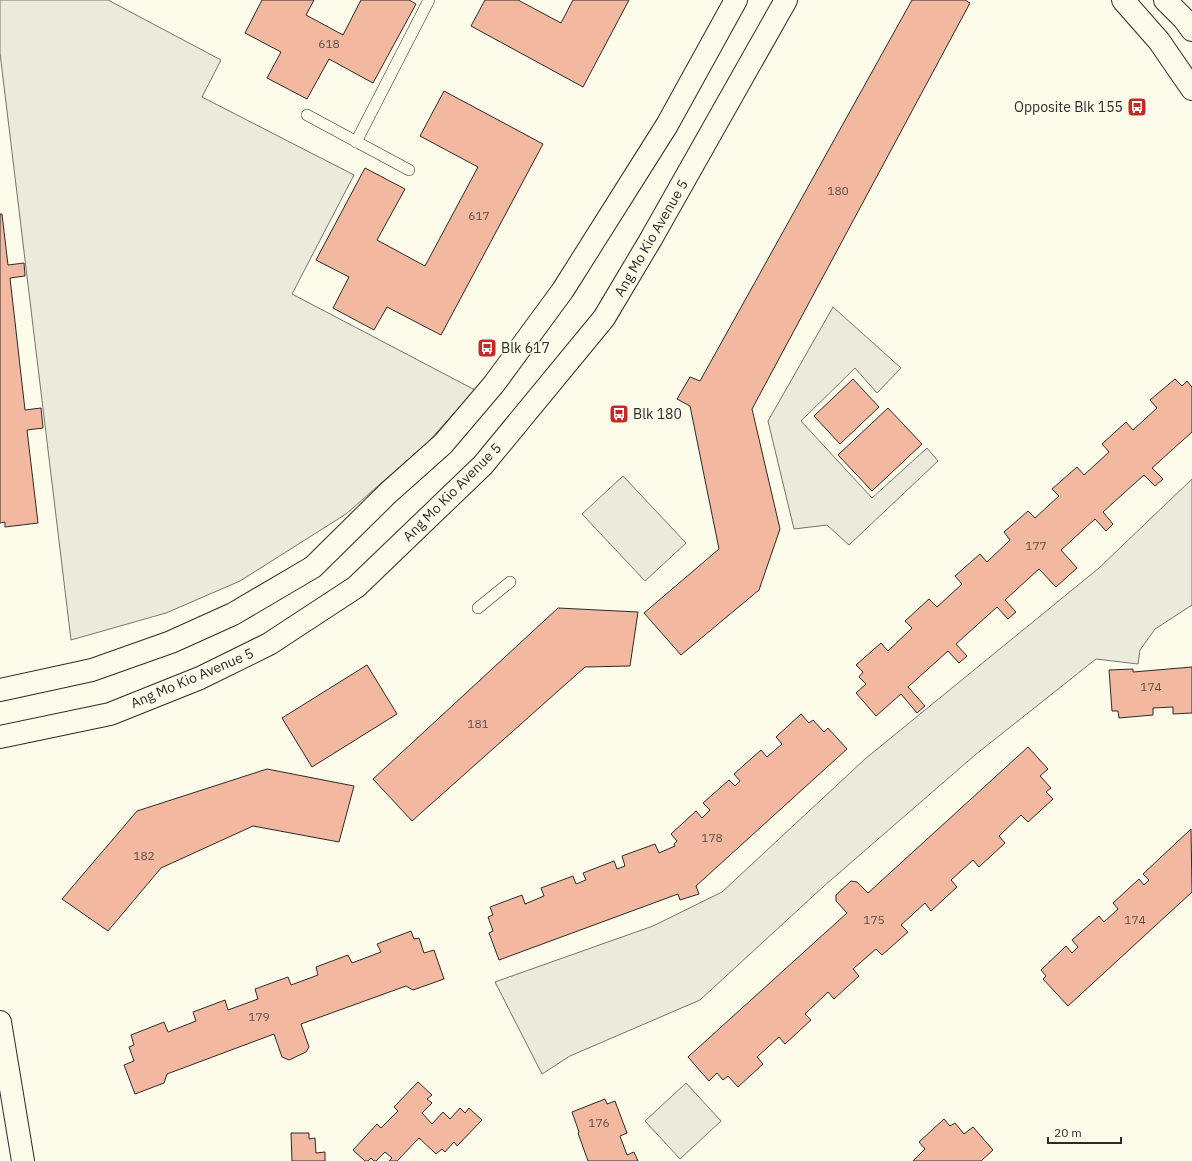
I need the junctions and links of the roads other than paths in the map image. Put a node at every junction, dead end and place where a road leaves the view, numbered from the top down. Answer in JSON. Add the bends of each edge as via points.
{"nodes":[{"id":1,"x":429,"y":0,"type":"edge"},
{"id":2,"x":736,"y":0,"type":"edge"},
{"id":3,"x":786,"y":0,"type":"edge"},
{"id":4,"x":1123,"y":0,"type":"edge"},
{"id":5,"x":1166,"y":0,"type":"edge"},
{"id":6,"x":1192,"y":30,"type":"edge"},
{"id":7,"x":1192,"y":89,"type":"edge"},
{"id":8,"x":307,"y":116,"type":"dead end"},
{"id":9,"x":356,"y":142,"type":"junction"},
{"id":10,"x":409,"y":170,"type":"dead end"},
{"id":11,"x":510,"y":582,"type":"dead end"},
{"id":12,"x":478,"y":608,"type":"dead end"},
{"id":13,"x":0,"y":690,"type":"edge"},
{"id":14,"x":0,"y":737,"type":"edge"},
{"id":15,"x":0,"y":1023,"type":"edge"},
{"id":16,"x":5,"y":1161,"type":"edge"},
{"id":17,"x":16,"y":1161,"type":"edge"},
{"id":18,"x":23,"y":1161,"type":"edge"}],
"edges":[{"from":1,"to":9,"type":"lane"},
{"from":2,"to":13,"type":"main road","via":[[667,125],[563,290],[494,384],[443,444],[313,566],[233,614],[171,642],[92,670]]},
{"from":3,"to":14,"type":"main road","name":"Ang Mo Kio Avenue 5","via":[[604,318],[483,465],[356,587],[269,644],[200,678],[110,714]]},
{"from":4,"to":7,"type":"main road","via":[[1159,40]]},
{"from":5,"to":6,"type":"main road"},
{"from":8,"to":9,"type":"lane"},
{"from":9,"to":10,"type":"lane"},
{"from":11,"to":12,"type":"lane"},
{"from":15,"to":18,"type":"main road"},
{"from":16,"to":17,"type":"main road"}]}
